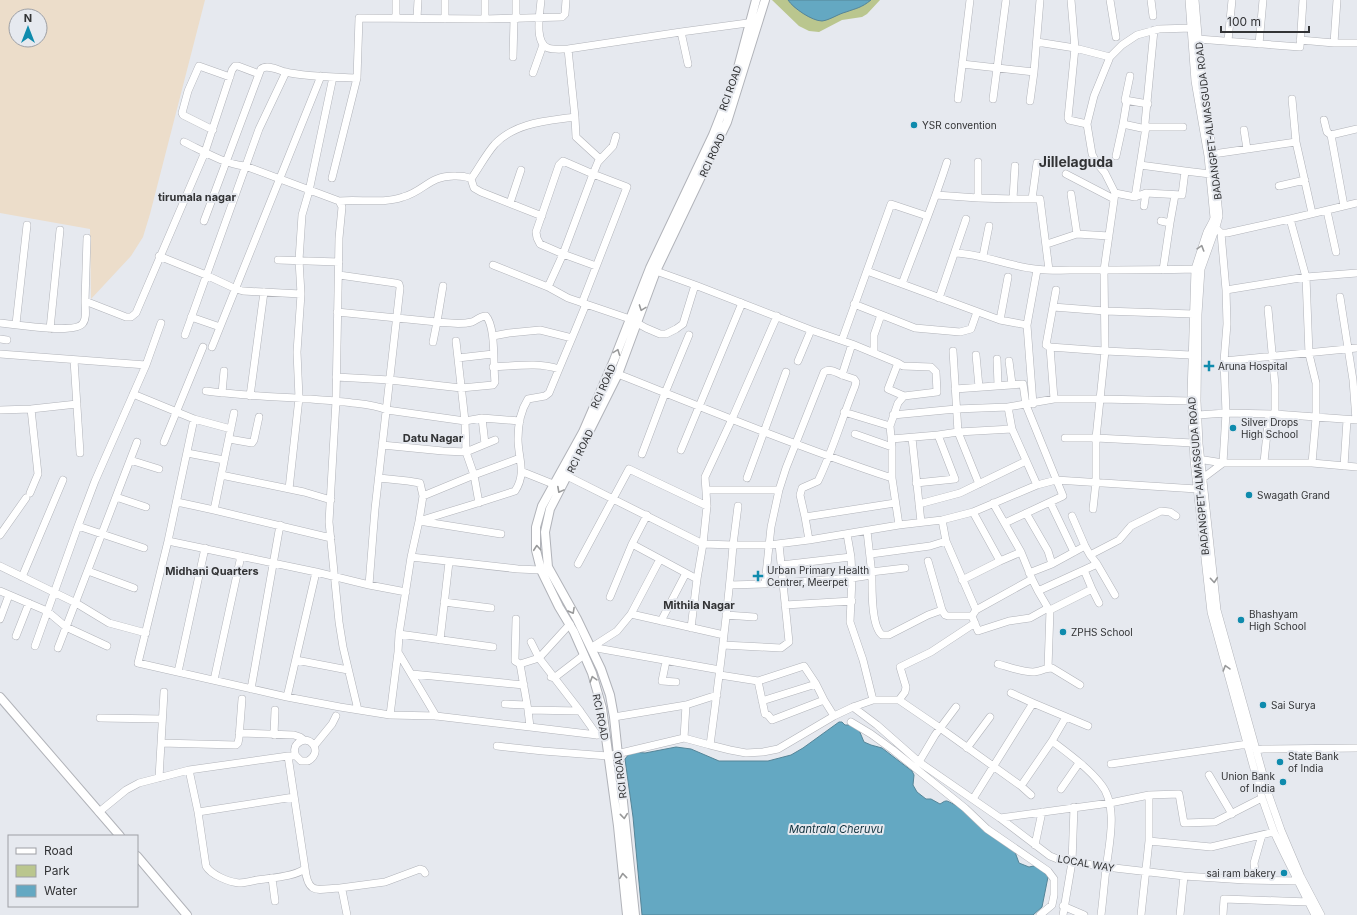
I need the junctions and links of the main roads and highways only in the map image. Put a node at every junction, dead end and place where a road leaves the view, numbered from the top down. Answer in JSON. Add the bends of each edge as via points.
{"nodes":[{"id":1,"x":756,"y":0,"type":"edge"},
{"id":2,"x":765,"y":0,"type":"edge"},
{"id":3,"x":755,"y":22,"type":"junction"},
{"id":4,"x":633,"y":321,"type":"junction"},
{"id":5,"x":545,"y":569,"type":"junction"},
{"id":6,"x":0,"y":697,"type":"edge"},
{"id":7,"x":119,"y":835,"type":"edge"},
{"id":8,"x":138,"y":857,"type":"edge"},
{"id":9,"x":187,"y":915,"type":"edge"},
{"id":10,"x":627,"y":915,"type":"edge"},
{"id":11,"x":635,"y":915,"type":"edge"}],
"edges":[{"from":1,"to":3,"type":"main road","name":"RCI ROAD"},
{"from":2,"to":3,"type":"main road","name":"RCI ROAD"},
{"from":3,"to":4,"type":"main road","name":"RCI ROAD","via":[[713,135],[650,268]]},
{"from":3,"to":4,"type":"main road","name":"RCI ROAD","one_way":true,"via":[[727,122]]},
{"from":4,"to":5,"type":"main road","name":"RCI ROAD","one_way":true,"via":[[618,374],[550,509],[544,532]]},
{"from":5,"to":4,"type":"main road","name":"RCI ROAD","one_way":true,"via":[[536,550],[536,527],[542,506],[583,432]]},
{"from":10,"to":5,"type":"main road","name":"RCI ROAD","one_way":true,"via":[[602,708],[592,673]]},
{"from":5,"to":11,"type":"main road","name":"RCI ROAD","one_way":true,"via":[[592,647],[610,695]]},
{"from":6,"to":7,"type":"main road"},
{"from":8,"to":9,"type":"main road"}]}
